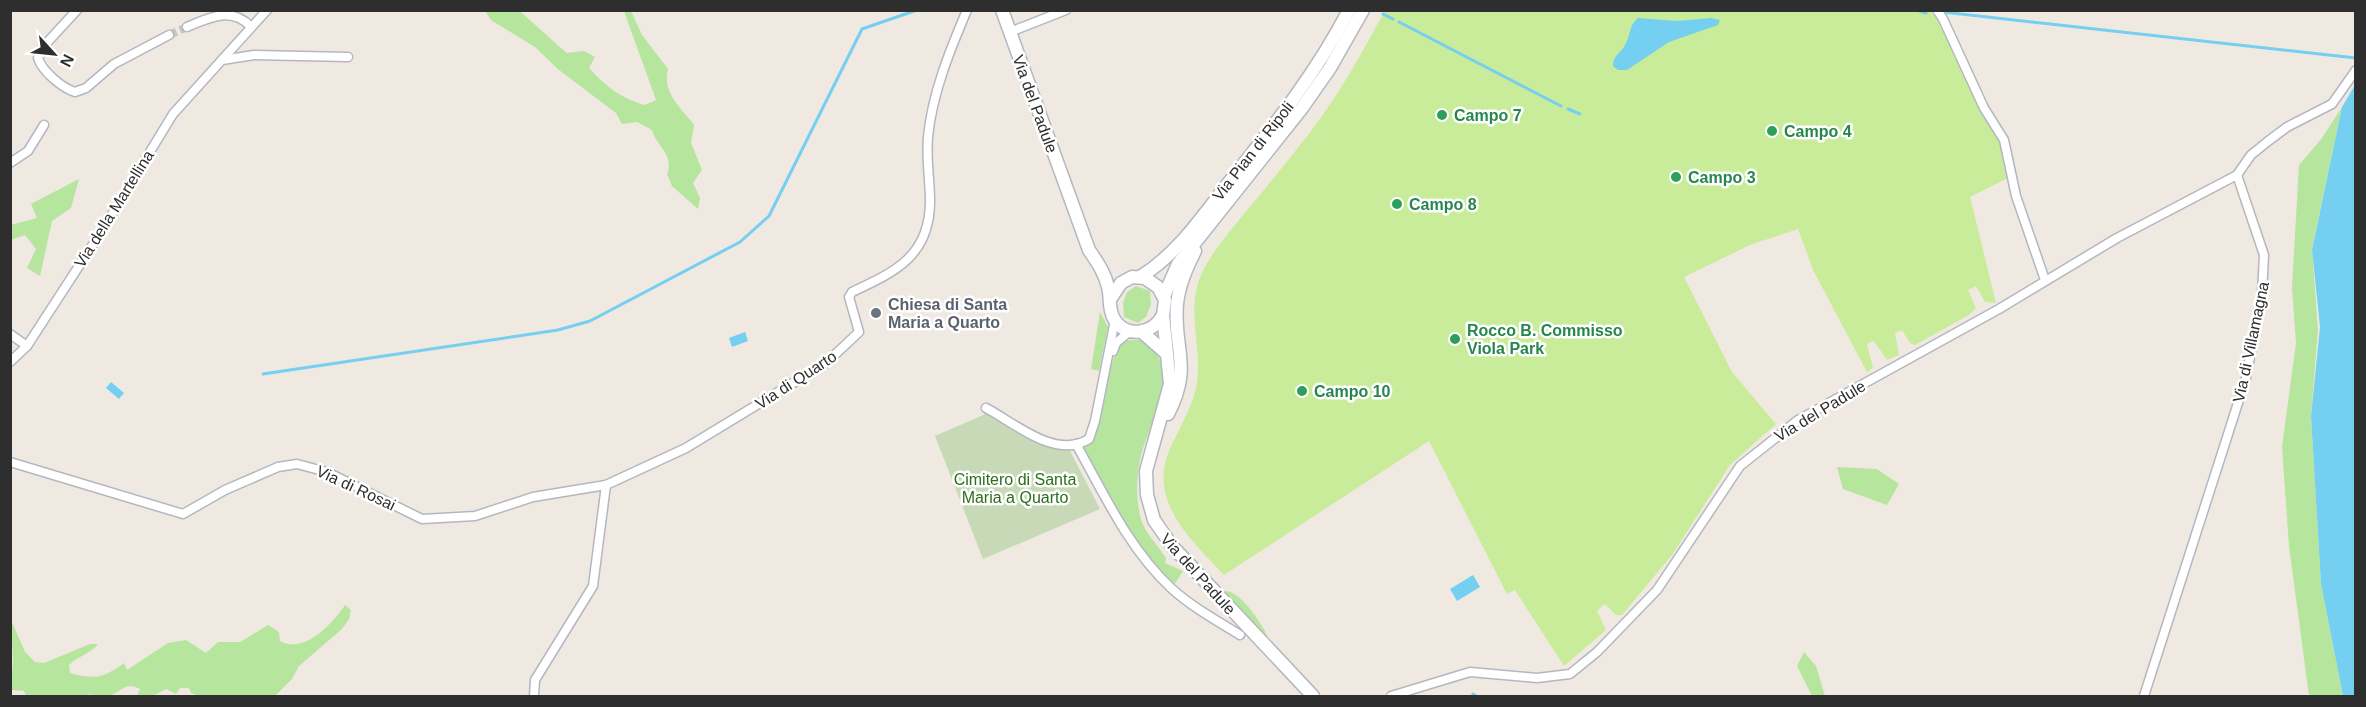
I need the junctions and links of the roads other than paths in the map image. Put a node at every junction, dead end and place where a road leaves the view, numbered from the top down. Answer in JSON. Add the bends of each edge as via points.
{"nodes":[{"id":1,"x":77,"y":10,"type":"edge"},
{"id":2,"x":267,"y":10,"type":"edge"},
{"id":3,"x":967,"y":10,"type":"edge"},
{"id":4,"x":1002,"y":10,"type":"edge"},
{"id":5,"x":1066,"y":10,"type":"edge"},
{"id":6,"x":1349,"y":10,"type":"edge"},
{"id":7,"x":1363,"y":10,"type":"edge"},
{"id":8,"x":1937,"y":10,"type":"edge"},
{"id":9,"x":187,"y":27,"type":"tunnel mouth"},
{"id":10,"x":251,"y":27,"type":"junction"},
{"id":11,"x":1010,"y":32,"type":"junction"},
{"id":12,"x":169,"y":35,"type":"tunnel mouth"},
{"id":13,"x":348,"y":57,"type":"dead end"},
{"id":14,"x":222,"y":60,"type":"junction"},
{"id":15,"x":2355,"y":70,"type":"edge"},
{"id":16,"x":44,"y":125,"type":"dead end"},
{"id":17,"x":10,"y":163,"type":"edge"},
{"id":18,"x":2237,"y":175,"type":"junction"},
{"id":19,"x":1204,"y":233,"type":"junction"},
{"id":20,"x":1098,"y":263,"type":"junction"},
{"id":21,"x":1140,"y":277,"type":"junction"},
{"id":22,"x":1124,"y":280,"type":"junction"},
{"id":23,"x":2045,"y":280,"type":"junction"},
{"id":24,"x":1164,"y":296,"type":"junction"},
{"id":25,"x":1111,"y":297,"type":"junction"},
{"id":26,"x":1163,"y":315,"type":"junction"},
{"id":27,"x":1115,"y":320,"type":"junction"},
{"id":28,"x":1136,"y":331,"type":"junction"},
{"id":29,"x":10,"y":334,"type":"edge"},
{"id":30,"x":27,"y":346,"type":"junction"},
{"id":31,"x":1168,"y":354,"type":"junction"},
{"id":32,"x":10,"y":362,"type":"edge"},
{"id":33,"x":1106,"y":368,"type":"junction"},
{"id":34,"x":986,"y":408,"type":"dead end"},
{"id":35,"x":1156,"y":432,"type":"junction"},
{"id":36,"x":1075,"y":444,"type":"junction"},
{"id":37,"x":10,"y":462,"type":"edge"},
{"id":38,"x":606,"y":485,"type":"junction"},
{"id":39,"x":1240,"y":635,"type":"dead end"},
{"id":40,"x":534,"y":696,"type":"edge"},
{"id":41,"x":1313,"y":696,"type":"edge"},
{"id":42,"x":1390,"y":696,"type":"edge"},
{"id":43,"x":2144,"y":696,"type":"edge"}],
"edges":[{"from":1,"to":12,"type":"street","via":[[43,47],[38,58],[43,68],[71,90],[86,88],[114,64]]},
{"from":2,"to":10,"type":"street","name":"Via della Martellina"},
{"from":3,"to":38,"type":"street","name":"Via di Quarto","via":[[932,111],[928,138],[930,204],[925,230],[902,267],[852,292],[849,297],[859,332],[826,363],[686,448]]},
{"from":4,"to":11,"type":"main road","name":"Via del Padule"},
{"from":5,"to":11,"type":"street"},
{"from":6,"to":21,"type":"main road","name":"Via Pian di Ripoli","via":[[1310,77],[1244,163],[1170,256]]},
{"from":7,"to":19,"type":"main road","name":"Via Pian di Ripoli","via":[[1302,108]]},
{"from":8,"to":23,"type":"street","via":[[1984,108],[2004,140],[2016,196]]},
{"from":9,"to":10,"type":"street","via":[[209,17],[228,15]]},
{"from":10,"to":14,"type":"street","name":"Via della Martellina"},
{"from":11,"to":20,"type":"main road","name":"Via del Padule","via":[[1089,250]]},
{"from":13,"to":14,"type":"street","via":[[254,55]]},
{"from":14,"to":30,"type":"street","name":"Via della Martellina","via":[[172,114]]},
{"from":15,"to":18,"type":"street","via":[[2332,104],[2267,141]]},
{"from":16,"to":17,"type":"street","via":[[28,151]]},
{"from":18,"to":23,"type":"street","name":"Via del Padule"},
{"from":18,"to":43,"type":"street","name":"Via di Villamagna","via":[[2264,255],[2262,294],[2246,378]]},
{"from":19,"to":24,"type":"main road","name":"Via Pian di Ripoli","via":[[1178,264]]},
{"from":19,"to":35,"type":"main road","name":"Via Pian di Ripoli","via":[[1178,296],[1183,365],[1180,385]]},
{"from":20,"to":22,"type":"main road","name":"Via del Padule"},
{"from":20,"to":25,"type":"main road","name":"Via del Padule"},
{"from":21,"to":22,"type":"main road"},
{"from":21,"to":24,"type":"main road","via":[[1155,283]]},
{"from":22,"to":25,"type":"main road"},
{"from":23,"to":42,"type":"street","name":"Via del Padule","via":[[1798,420],[1748,459],[1657,590],[1598,652],[1570,674],[1538,678],[1470,672]]},
{"from":24,"to":26,"type":"main road","name":"Via del Padule"},
{"from":25,"to":27,"type":"main road","name":"Via del Padule"},
{"from":26,"to":28,"type":"main road","name":"Via del Padule","via":[[1155,326]]},
{"from":26,"to":31,"type":"main road","name":"Via del Padule"},
{"from":27,"to":28,"type":"main road"},
{"from":27,"to":33,"type":"street","name":"Via del Padule"},
{"from":28,"to":31,"type":"main road","via":[[1156,341]]},
{"from":28,"to":33,"type":"street","name":"Via del Padule","via":[[1115,345]]},
{"from":29,"to":30,"type":"street"},
{"from":30,"to":32,"type":"street","name":"Via della Martellina"},
{"from":31,"to":35,"type":"main road","name":"Via del Padule","via":[[1170,384]]},
{"from":33,"to":36,"type":"street","name":"Via del Padule","via":[[1091,435]]},
{"from":34,"to":36,"type":"street","via":[[1048,443]]},
{"from":35,"to":41,"type":"main road","name":"Via del Padule","via":[[1146,478],[1150,509],[1158,529]]},
{"from":36,"to":39,"type":"street","name":"Via del Padule","via":[[1134,546],[1176,592]]},
{"from":37,"to":38,"type":"street","name":"Via di Rosai","via":[[183,514],[225,490],[297,464],[327,472],[422,519],[475,516],[533,497]]},
{"from":38,"to":40,"type":"street","via":[[593,586],[535,680]]}]}
